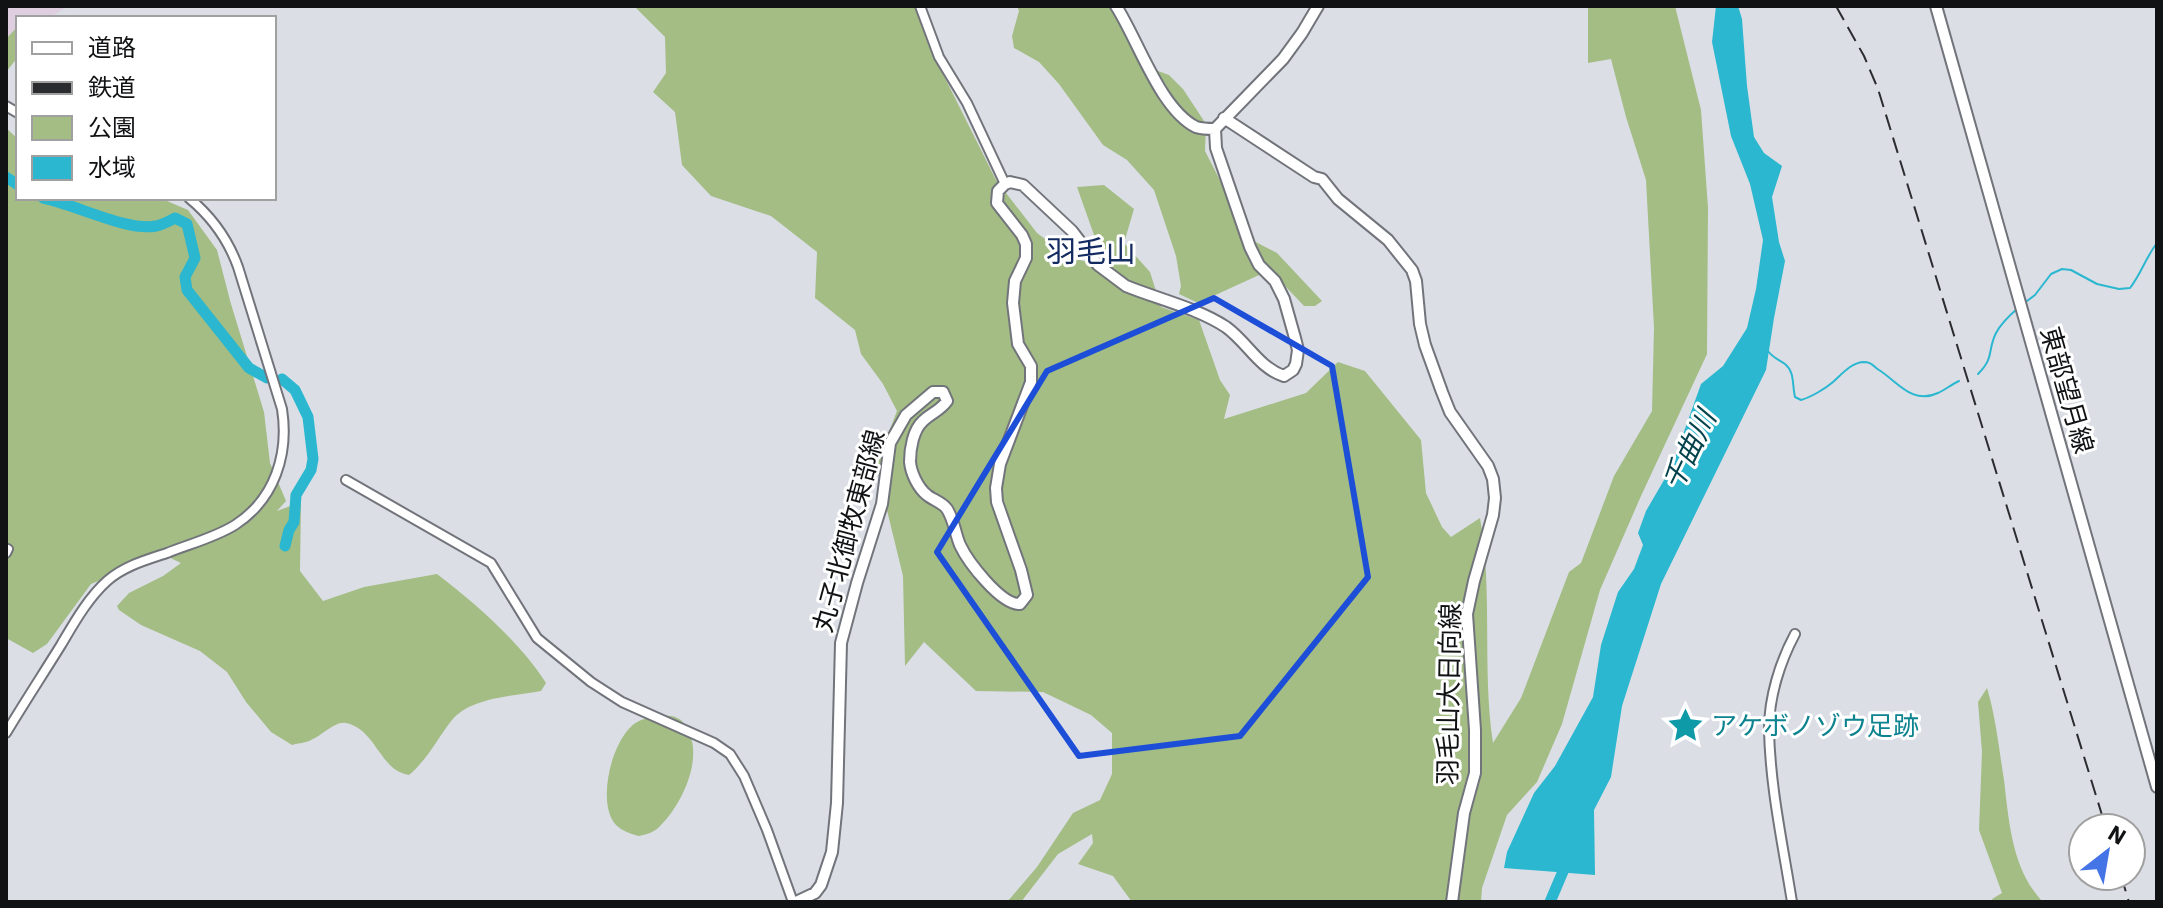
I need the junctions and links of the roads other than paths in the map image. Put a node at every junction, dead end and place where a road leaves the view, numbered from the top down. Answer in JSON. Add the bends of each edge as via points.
{"nodes":[{"id":1,"x":920,"y":6,"type":"edge"},
{"id":2,"x":1116,"y":6,"type":"edge"},
{"id":3,"x":1318,"y":6,"type":"edge"},
{"id":4,"x":1936,"y":6,"type":"edge"},
{"id":5,"x":1224,"y":118,"type":"junction"},
{"id":6,"x":1215,"y":129,"type":"junction"},
{"id":7,"x":1005,"y":184,"type":"junction"},
{"id":8,"x":191,"y":200,"type":"edge"},
{"id":9,"x":346,"y":480,"type":"dead end"},
{"id":10,"x":1795,"y":634,"type":"dead end"},
{"id":11,"x":6,"y":733,"type":"edge"},
{"id":12,"x":2157,"y":787,"type":"edge"},
{"id":13,"x":794,"y":902,"type":"edge"},
{"id":14,"x":1452,"y":902,"type":"edge"},
{"id":15,"x":1792,"y":902,"type":"edge"}],
"edges":[{"from":1,"to":7,"type":"street","via":[[939,57]]},
{"from":2,"to":6,"type":"main road","via":[[1177,112],[1200,129]]},
{"from":3,"to":5,"type":"main road","via":[[1283,59]]},
{"from":4,"to":12,"type":"main road","name":"東部望月線"},
{"from":5,"to":6,"type":"main road"},
{"from":5,"to":14,"type":"main road","name":"羽毛山大日向線","via":[[1322,179],[1388,240],[1412,270],[1425,345],[1442,392],[1493,479],[1493,515],[1467,614],[1475,773]]},
{"from":6,"to":7,"type":"main road","via":[[1216,148],[1250,247],[1275,281],[1295,338],[1296,364],[1284,376],[1217,321],[1113,278],[1030,191],[1016,182]]},
{"from":7,"to":13,"type":"main road","name":"丸子北御牧東部線","via":[[997,203],[1026,244],[1013,303],[1018,344],[1031,366],[1031,382],[1000,464],[996,496],[1027,595],[1016,605],[1001,596],[966,555],[946,508],[925,494],[912,472],[916,430],[947,401],[943,392],[933,392],[906,415],[890,443],[882,504],[841,643],[832,852],[815,893]]},
{"from":8,"to":11,"type":"street","via":[[215,224],[238,267],[282,409],[284,448],[277,474],[257,507],[235,525],[132,565],[105,582]]},
{"from":9,"to":13,"type":"street","via":[[491,563],[537,638],[591,682],[730,754],[750,790]]},
{"from":10,"to":15,"type":"street","via":[[1777,677],[1769,728]]}]}
